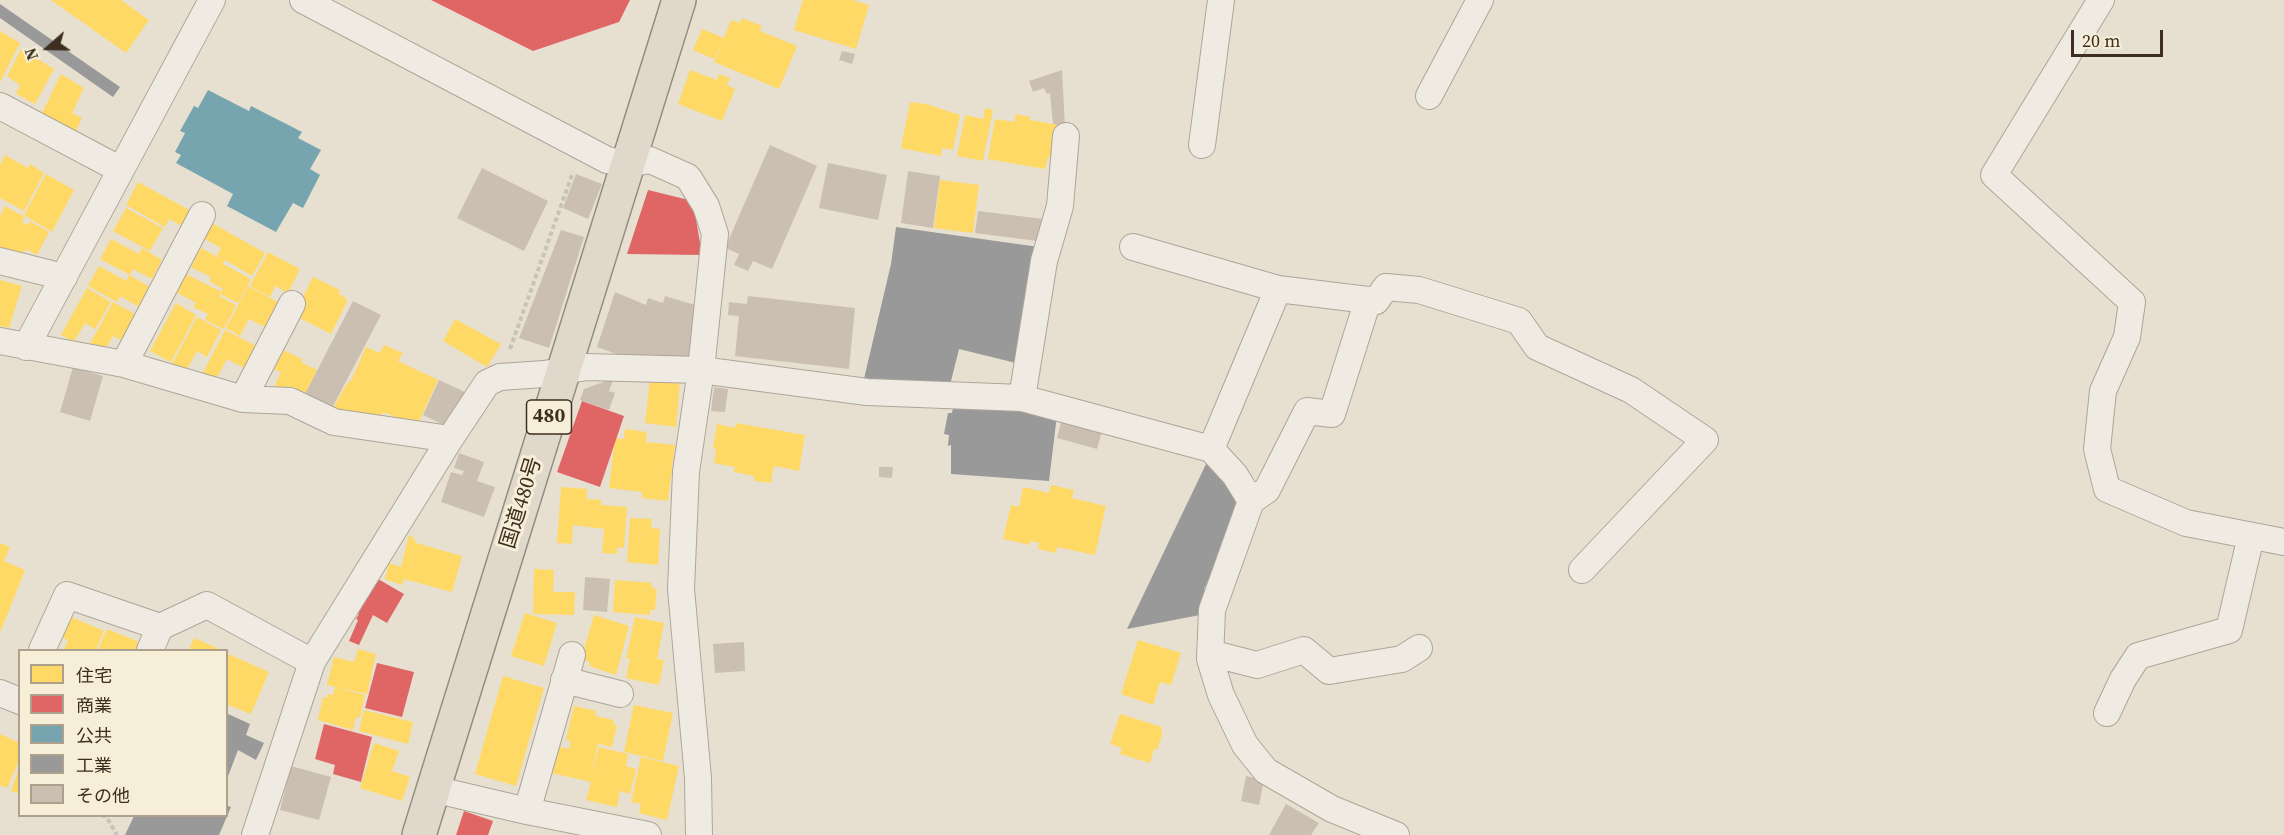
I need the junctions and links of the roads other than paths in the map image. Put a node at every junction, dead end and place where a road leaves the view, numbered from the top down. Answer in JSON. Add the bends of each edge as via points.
{"nodes":[{"id":1,"x":212,"y":0,"type":"edge"},
{"id":2,"x":303,"y":0,"type":"edge"},
{"id":3,"x":679,"y":0,"type":"edge"},
{"id":4,"x":1221,"y":0,"type":"edge"},
{"id":5,"x":1480,"y":0,"type":"edge"},
{"id":6,"x":2101,"y":0,"type":"edge"},
{"id":7,"x":1429,"y":96,"type":"dead end"},
{"id":8,"x":0,"y":106,"type":"edge"},
{"id":9,"x":1066,"y":136,"type":"dead end"},
{"id":10,"x":1202,"y":145,"type":"dead end"},
{"id":11,"x":628,"y":164,"type":"junction"},
{"id":12,"x":121,"y":170,"type":"junction"},
{"id":13,"x":202,"y":215,"type":"dead end"},
{"id":14,"x":1133,"y":247,"type":"dead end"},
{"id":15,"x":0,"y":261,"type":"edge"},
{"id":16,"x":64,"y":277,"type":"junction"},
{"id":17,"x":1278,"y":290,"type":"junction"},
{"id":18,"x":1368,"y":300,"type":"junction"},
{"id":19,"x":292,"y":304,"type":"dead end"},
{"id":20,"x":0,"y":341,"type":"edge"},
{"id":21,"x":26,"y":347,"type":"junction"},
{"id":22,"x":124,"y":364,"type":"junction"},
{"id":23,"x":563,"y":370,"type":"junction"},
{"id":24,"x":700,"y":370,"type":"junction"},
{"id":25,"x":1022,"y":398,"type":"junction"},
{"id":26,"x":243,"y":399,"type":"junction"},
{"id":27,"x":450,"y":439,"type":"junction"},
{"id":28,"x":1210,"y":449,"type":"junction"},
{"id":29,"x":1251,"y":501,"type":"junction"},
{"id":30,"x":2252,"y":536,"type":"junction"},
{"id":31,"x":2284,"y":542,"type":"edge"},
{"id":32,"x":1582,"y":570,"type":"dead end"},
{"id":33,"x":160,"y":627,"type":"junction"},
{"id":34,"x":1419,"y":648,"type":"dead end"},
{"id":35,"x":43,"y":649,"type":"edge"},
{"id":36,"x":151,"y":649,"type":"edge"},
{"id":37,"x":1210,"y":653,"type":"junction"},
{"id":38,"x":572,"y":654,"type":"dead end"},
{"id":39,"x":312,"y":662,"type":"junction"},
{"id":40,"x":564,"y":680,"type":"junction"},
{"id":41,"x":0,"y":693,"type":"edge"},
{"id":42,"x":620,"y":694,"type":"dead end"},
{"id":43,"x":18,"y":700,"type":"edge"},
{"id":44,"x":2107,"y":713,"type":"dead end"},
{"id":45,"x":433,"y":789,"type":"junction"},
{"id":46,"x":527,"y":811,"type":"junction"},
{"id":47,"x":255,"y":835,"type":"edge"},
{"id":48,"x":419,"y":835,"type":"edge"},
{"id":49,"x":648,"y":835,"type":"edge"},
{"id":50,"x":699,"y":835,"type":"edge"},
{"id":51,"x":1396,"y":835,"type":"edge"}],
"edges":[{"from":1,"to":12,"type":"street"},
{"from":2,"to":11,"type":"street","via":[[607,160]]},
{"from":3,"to":11,"type":"highway","name":"国道480号","number":"480"},
{"from":4,"to":10,"type":"street"},
{"from":5,"to":7,"type":"street"},
{"from":6,"to":30,"type":"street","via":[[1994,175],[2132,302],[2127,337],[2103,391],[2097,449],[2107,489],[2186,523]]},
{"from":8,"to":12,"type":"street"},
{"from":9,"to":25,"type":"street","via":[[1060,206],[1044,261]]},
{"from":11,"to":23,"type":"highway","name":"国道480号","number":"480"},
{"from":11,"to":24,"type":"street","via":[[650,160],[688,177],[706,206],[715,234]]},
{"from":12,"to":16,"type":"street"},
{"from":13,"to":22,"type":"street"},
{"from":14,"to":17,"type":"street"},
{"from":15,"to":16,"type":"street"},
{"from":16,"to":21,"type":"street"},
{"from":17,"to":18,"type":"street"},
{"from":17,"to":28,"type":"street"},
{"from":18,"to":29,"type":"street","via":[[1332,414],[1307,411],[1267,490]]},
{"from":18,"to":32,"type":"street","via":[[1376,301],[1386,287],[1419,290],[1519,321],[1537,347],[1631,390],[1705,440]]},
{"from":19,"to":26,"type":"street"},
{"from":20,"to":21,"type":"street"},
{"from":21,"to":22,"type":"street"},
{"from":22,"to":26,"type":"street"},
{"from":23,"to":24,"type":"street"},
{"from":23,"to":27,"type":"street","via":[[500,377],[487,383]]},
{"from":23,"to":45,"type":"highway","name":"国道480号","number":"480"},
{"from":24,"to":25,"type":"street","via":[[867,392]]},
{"from":24,"to":50,"type":"street","via":[[686,472],[681,589],[698,778]]},
{"from":25,"to":28,"type":"street"},
{"from":26,"to":27,"type":"street","via":[[290,401],[334,422]]},
{"from":27,"to":39,"type":"street"},
{"from":28,"to":29,"type":"street","via":[[1235,475]]},
{"from":29,"to":37,"type":"street","via":[[1212,610]]},
{"from":30,"to":31,"type":"street"},
{"from":30,"to":44,"type":"street","via":[[2229,630],[2138,656]]},
{"from":33,"to":35,"type":"street","via":[[67,595]]},
{"from":33,"to":36,"type":"street"},
{"from":33,"to":39,"type":"street","via":[[207,605]]},
{"from":34,"to":37,"type":"street","via":[[1402,659],[1329,671],[1304,650],[1257,665]]},
{"from":37,"to":51,"type":"street","via":[[1221,695],[1245,746],[1266,771],[1332,809]]},
{"from":38,"to":40,"type":"street"},
{"from":39,"to":47,"type":"street"},
{"from":40,"to":42,"type":"street"},
{"from":40,"to":46,"type":"street"},
{"from":41,"to":43,"type":"street"},
{"from":45,"to":46,"type":"street"},
{"from":45,"to":48,"type":"highway","name":"国道480号","number":"480"},
{"from":46,"to":49,"type":"street"}]}
